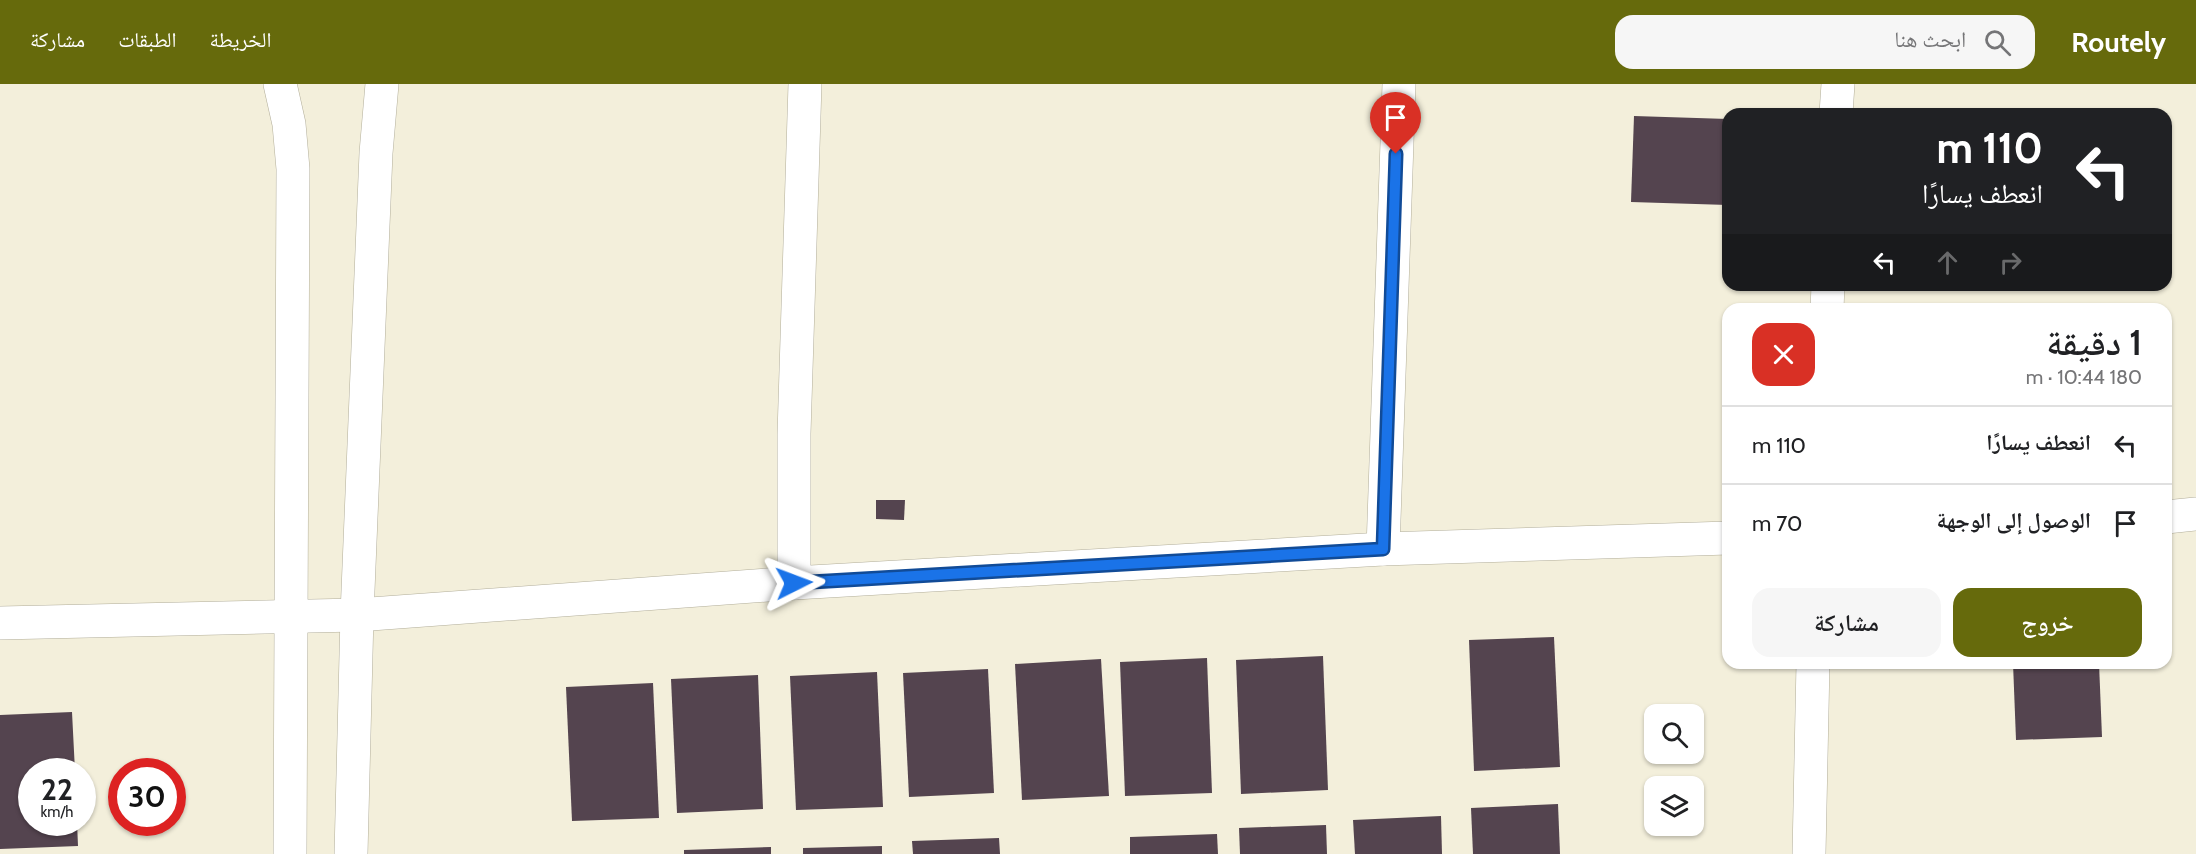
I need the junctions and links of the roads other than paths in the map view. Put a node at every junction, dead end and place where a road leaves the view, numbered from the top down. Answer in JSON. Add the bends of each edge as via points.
{"nodes":[{"id":1,"x":279,"y":84,"type":"edge"},
{"id":2,"x":382,"y":84,"type":"edge"},
{"id":3,"x":804,"y":84,"type":"edge"},
{"id":4,"x":1399,"y":84,"type":"edge"},
{"id":5,"x":1838,"y":84,"type":"edge"},
{"id":6,"x":1836,"y":108,"type":"edge"},
{"id":7,"x":2196,"y":514,"type":"edge"},
{"id":8,"x":2172,"y":516,"type":"edge"},
{"id":9,"x":1722,"y":538,"type":"edge"},
{"id":10,"x":1383,"y":549,"type":"junction"},
{"id":11,"x":794,"y":583,"type":"junction"},
{"id":12,"x":293,"y":615,"type":"junction"},
{"id":13,"x":357,"y":615,"type":"junction"},
{"id":14,"x":0,"y":623,"type":"edge"},
{"id":15,"x":1813,"y":669,"type":"edge"},
{"id":16,"x":290,"y":854,"type":"edge"},
{"id":17,"x":351,"y":854,"type":"edge"},
{"id":18,"x":1809,"y":854,"type":"edge"}],
"edges":[{"from":1,"to":12,"type":"street","via":[[289,124],[293,169]]},
{"from":2,"to":13,"type":"street"},
{"from":3,"to":11,"type":"street"},
{"from":4,"to":10,"type":"street"},
{"from":5,"to":6,"type":"street"},
{"from":7,"to":8,"type":"street"},
{"from":9,"to":10,"type":"street"},
{"from":10,"to":11,"type":"street"},
{"from":11,"to":13,"type":"street"},
{"from":12,"to":13,"type":"street"},
{"from":12,"to":14,"type":"street"},
{"from":12,"to":16,"type":"street"},
{"from":13,"to":17,"type":"street"},
{"from":15,"to":18,"type":"street"}]}
